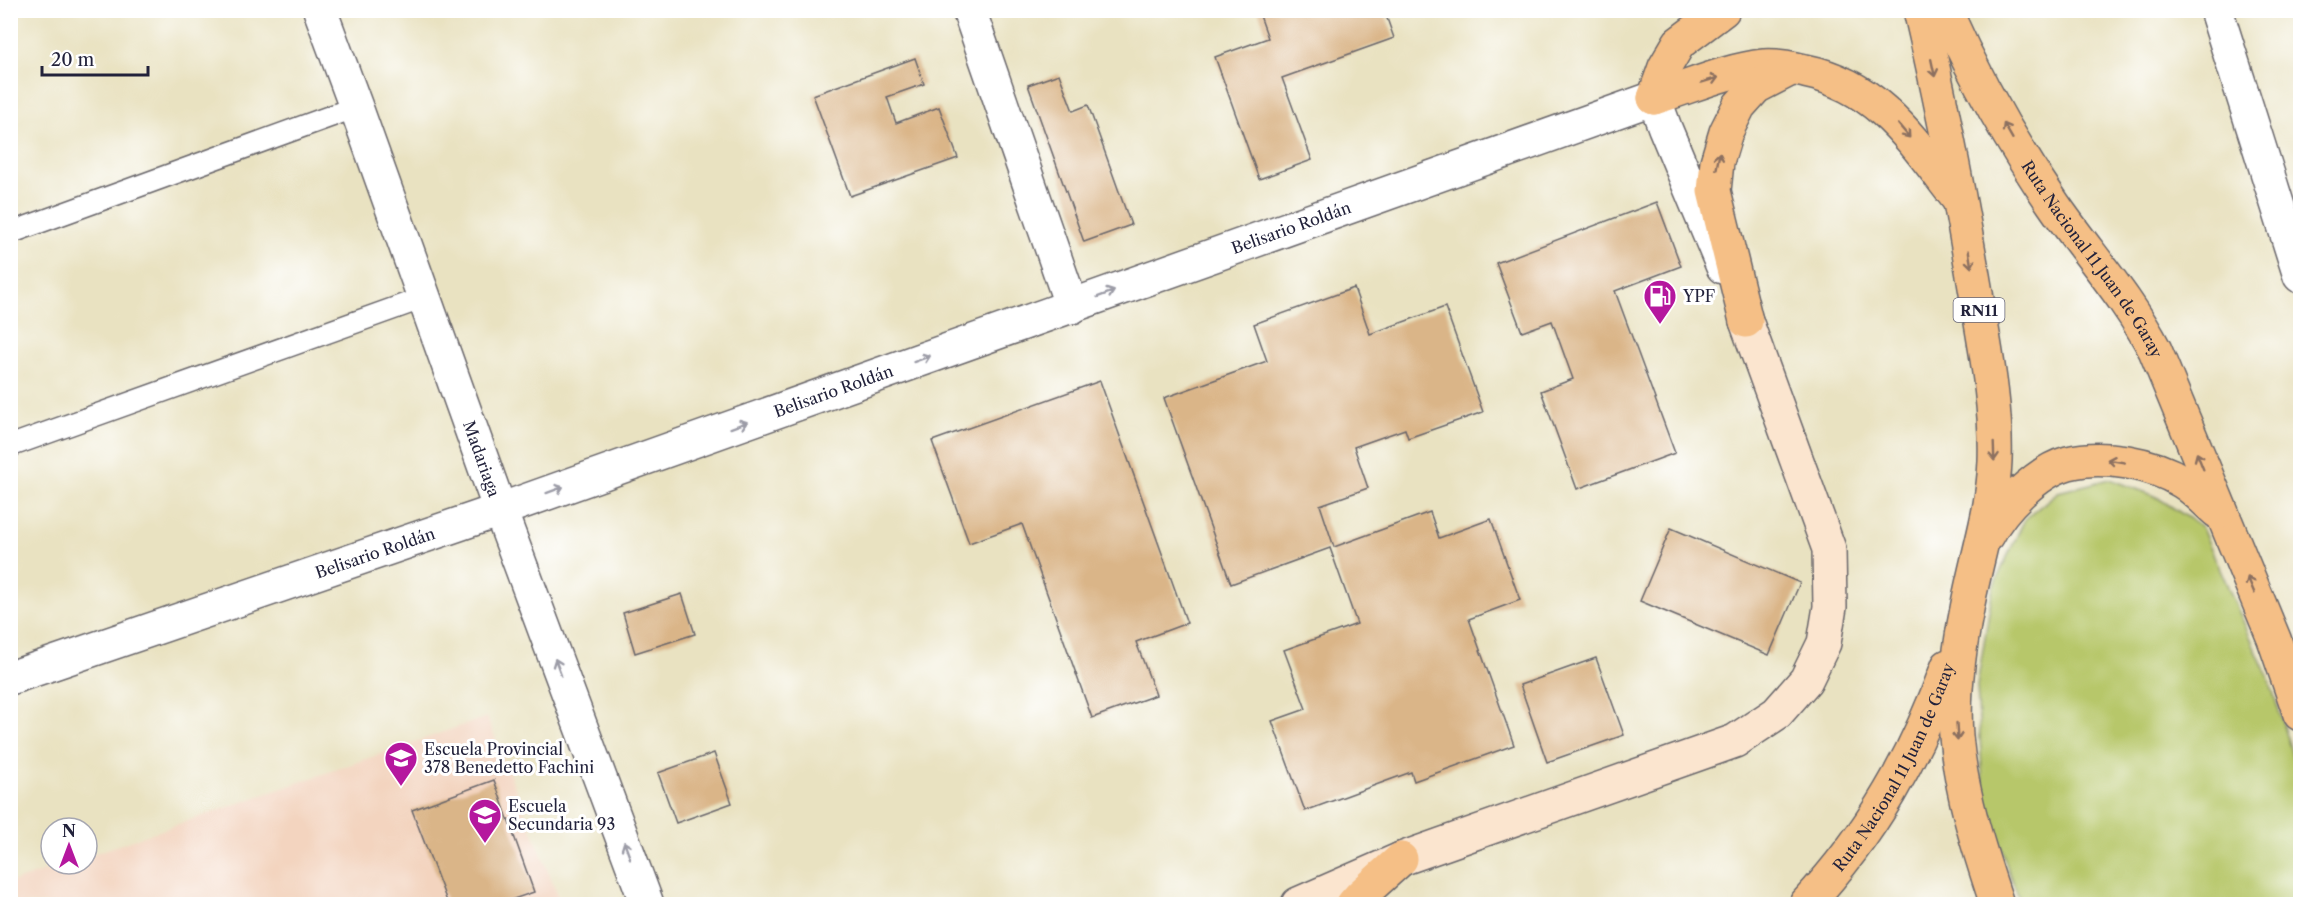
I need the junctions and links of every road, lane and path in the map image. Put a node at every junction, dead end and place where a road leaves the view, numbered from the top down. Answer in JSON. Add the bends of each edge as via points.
{"nodes":[{"id":1,"x":320,"y":10,"type":"edge"},
{"id":2,"x":969,"y":10,"type":"edge"},
{"id":3,"x":1723,"y":10,"type":"edge"},
{"id":4,"x":1920,"y":10,"type":"edge"},
{"id":5,"x":1945,"y":10,"type":"edge"},
{"id":6,"x":2216,"y":10,"type":"edge"},
{"id":7,"x":1793,"y":68,"type":"junction"},
{"id":8,"x":1654,"y":98,"type":"junction"},
{"id":9,"x":356,"y":107,"type":"junction"},
{"id":10,"x":1961,"y":204,"type":"junction"},
{"id":11,"x":10,"y":233,"type":"edge"},
{"id":12,"x":2301,"y":276,"type":"edge"},
{"id":13,"x":423,"y":298,"type":"junction"},
{"id":14,"x":1072,"y":307,"type":"junction"},
{"id":15,"x":1746,"y":321,"type":"junction"},
{"id":16,"x":10,"y":446,"type":"edge"},
{"id":17,"x":500,"y":510,"type":"junction"},
{"id":18,"x":2222,"y":515,"type":"junction"},
{"id":19,"x":1975,"y":567,"type":"junction"},
{"id":20,"x":1965,"y":622,"type":"junction"},
{"id":21,"x":2287,"y":644,"type":"edge"},
{"id":22,"x":10,"y":678,"type":"edge"},
{"id":23,"x":2301,"y":714,"type":"edge"},
{"id":24,"x":1401,"y":859,"type":"junction"},
{"id":25,"x":647,"y":904,"type":"edge"},
{"id":26,"x":1298,"y":904,"type":"edge"},
{"id":27,"x":1353,"y":904,"type":"edge"},
{"id":28,"x":1806,"y":904,"type":"edge"},
{"id":29,"x":1997,"y":904,"type":"edge"}],
"edges":[{"from":1,"to":9,"type":"street","name":"Madariaga"},
{"from":2,"to":14,"type":"street"},
{"from":3,"to":8,"type":"highway","via":[[1679,43]]},
{"from":4,"to":10,"type":"highway","name":"Ruta Nacional 11 Juan de Garay","number":"RN11","one_way":true},
{"from":18,"to":5,"type":"highway","name":"Ruta Nacional 11 Juan de Garay","number":"RN11","one_way":true,"via":[[2143,327],[2053,204],[2014,143]]},
{"from":6,"to":12,"type":"street"},
{"from":8,"to":7,"type":"highway","one_way":true,"via":[[1741,71],[1766,66]]},
{"from":7,"to":10,"type":"highway","one_way":true,"via":[[1824,75],[1864,94],[1902,128]]},
{"from":15,"to":7,"type":"highway","one_way":true,"via":[[1714,191],[1717,162],[1739,106],[1756,87]]},
{"from":14,"to":8,"type":"street","name":"Belisario Roldán","one_way":true},
{"from":8,"to":15,"type":"street"},
{"from":9,"to":11,"type":"lane"},
{"from":9,"to":13,"type":"street","name":"Madariaga"},
{"from":10,"to":19,"type":"highway","name":"Ruta Nacional 11 Juan de Garay","number":"RN11","one_way":true,"via":[[1991,382],[1995,460],[1990,507]]},
{"from":13,"to":16,"type":"lane"},
{"from":13,"to":17,"type":"street","name":"Madariaga"},
{"from":17,"to":14,"type":"street","name":"Belisario Roldán","one_way":true},
{"from":15,"to":24,"type":"main road","via":[[1829,549],[1830,607],[1824,643],[1806,680],[1777,714],[1735,741]]},
{"from":17,"to":22,"type":"street","name":"Belisario Roldán"},
{"from":25,"to":17,"type":"street","name":"Madariaga","one_way":true},
{"from":18,"to":19,"type":"highway","name":"Ruta Nacional 11 Juan de Garay","number":"RN11","one_way":true,"via":[[2183,482],[2146,466],[2100,458],[2067,463],[2038,478],[2006,508],[1990,532]]},
{"from":21,"to":18,"type":"highway","name":"Ruta Nacional 11 Juan de Garay","number":"RN11","one_way":true},
{"from":19,"to":20,"type":"highway","name":"Ruta Nacional 11 Juan de Garay","number":"RN11"},
{"from":20,"to":28,"type":"highway","name":"Ruta Nacional 11 Juan de Garay","number":"RN11","via":[[1932,710],[1902,774],[1868,829]]},
{"from":20,"to":29,"type":"highway","name":"Ruta Nacional 11 Juan de Garay","number":"RN11","one_way":true,"via":[[1956,735],[1964,792]]},
{"from":21,"to":23,"type":"highway","name":"Ruta Nacional 11 Juan de Garay","number":"RN11"},
{"from":24,"to":26,"type":"main road"},
{"from":24,"to":27,"type":"highway"}]}
